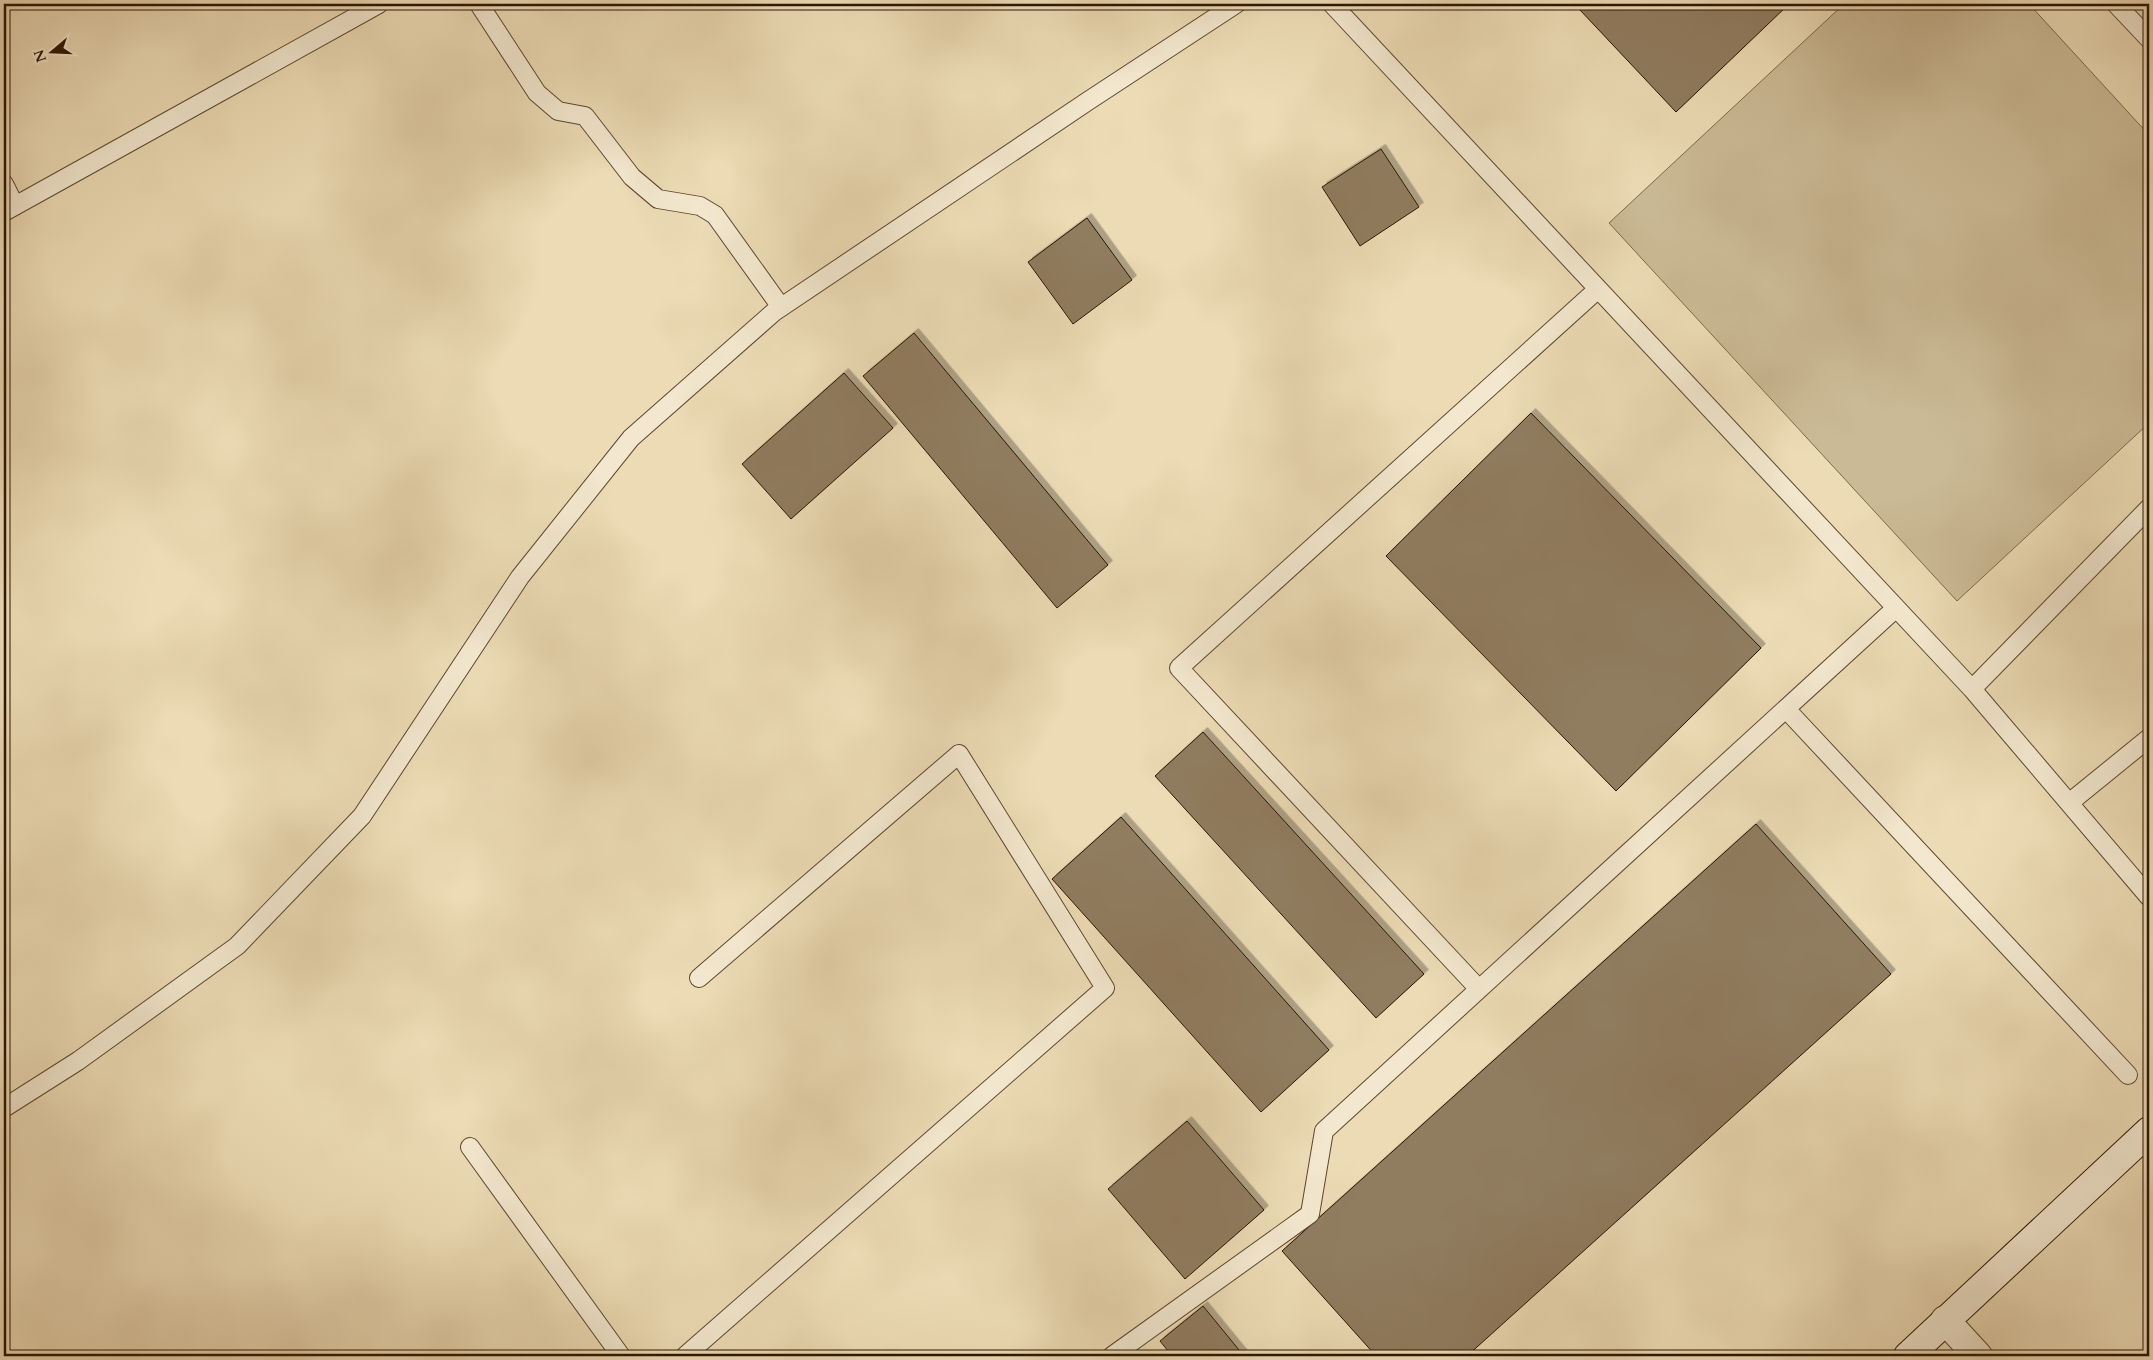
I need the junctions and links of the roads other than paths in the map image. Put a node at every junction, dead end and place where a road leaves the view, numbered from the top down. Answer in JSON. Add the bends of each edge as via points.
{"nodes":[{"id":1,"x":380,"y":4,"type":"edge"},
{"id":2,"x":479,"y":4,"type":"edge"},
{"id":3,"x":1236,"y":4,"type":"edge"},
{"id":4,"x":1332,"y":4,"type":"edge"},
{"id":5,"x":2116,"y":4,"type":"edge"},
{"id":6,"x":2149,"y":40,"type":"edge"},
{"id":7,"x":4,"y":184,"type":"edge"},
{"id":8,"x":9,"y":209,"type":"edge"},
{"id":9,"x":1598,"y":289,"type":"junction"},
{"id":10,"x":781,"y":307,"type":"junction"},
{"id":11,"x":2149,"y":508,"type":"edge"},
{"id":12,"x":1896,"y":608,"type":"junction"},
{"id":13,"x":1972,"y":690,"type":"junction"},
{"id":14,"x":1786,"y":709,"type":"junction"},
{"id":15,"x":2149,"y":738,"type":"edge"},
{"id":16,"x":2069,"y":803,"type":"junction"},
{"id":17,"x":2149,"y":897,"type":"edge"},
{"id":18,"x":699,"y":978,"type":"dead end"},
{"id":19,"x":1478,"y":989,"type":"junction"},
{"id":20,"x":2128,"y":1075,"type":"dead end"},
{"id":21,"x":4,"y":1108,"type":"edge"},
{"id":22,"x":2147,"y":1136,"type":"edge"},
{"id":23,"x":470,"y":1147,"type":"dead end"},
{"id":24,"x":1945,"y":1320,"type":"junction"},
{"id":25,"x":621,"y":1356,"type":"edge"},
{"id":26,"x":685,"y":1356,"type":"edge"},
{"id":27,"x":1112,"y":1356,"type":"edge"},
{"id":28,"x":1908,"y":1356,"type":"edge"},
{"id":29,"x":1978,"y":1356,"type":"edge"}],
"edges":[{"from":1,"to":8,"type":"lane"},
{"from":2,"to":10,"type":"lane","via":[[537,93],[558,111],[585,116],[632,177],[658,199],[700,206],[715,215]]},
{"from":3,"to":10,"type":"lane"},
{"from":4,"to":9,"type":"lane"},
{"from":5,"to":6,"type":"lane"},
{"from":7,"to":8,"type":"lane"},
{"from":9,"to":12,"type":"lane"},
{"from":9,"to":19,"type":"lane","via":[[1179,668]]},
{"from":10,"to":21,"type":"lane","via":[[631,438],[520,577],[362,816],[237,946],[78,1061]]},
{"from":11,"to":13,"type":"lane"},
{"from":12,"to":13,"type":"lane"},
{"from":12,"to":14,"type":"lane"},
{"from":13,"to":16,"type":"lane"},
{"from":14,"to":19,"type":"lane"},
{"from":14,"to":20,"type":"lane"},
{"from":15,"to":16,"type":"lane"},
{"from":16,"to":17,"type":"lane"},
{"from":18,"to":26,"type":"lane","via":[[959,754],[1105,988]]},
{"from":19,"to":27,"type":"lane","via":[[1324,1131],[1310,1214]]},
{"from":22,"to":24,"type":"street"},
{"from":23,"to":25,"type":"lane"},
{"from":24,"to":28,"type":"street"},
{"from":24,"to":29,"type":"street"}]}
